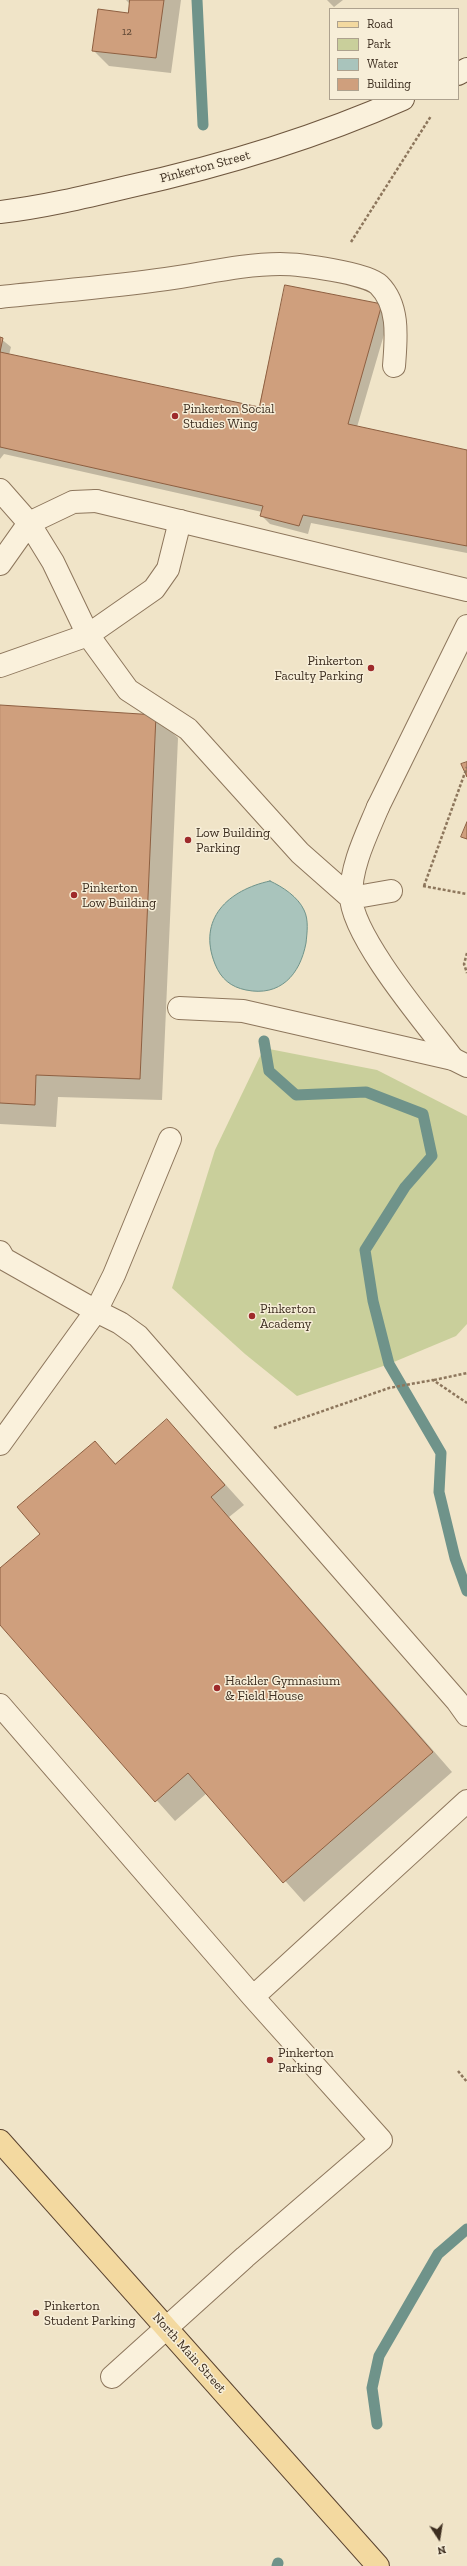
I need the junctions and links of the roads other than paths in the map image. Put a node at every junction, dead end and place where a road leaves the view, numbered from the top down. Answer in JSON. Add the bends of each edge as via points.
{"nodes":[{"id":1,"x":401,"y":100,"type":"edge"},
{"id":2,"x":0,"y":212,"type":"edge"},
{"id":3,"x":0,"y":298,"type":"edge"},
{"id":4,"x":394,"y":366,"type":"dead end"},
{"id":5,"x":0,"y":490,"type":"edge"},
{"id":6,"x":180,"y":521,"type":"junction"},
{"id":7,"x":29,"y":523,"type":"junction"},
{"id":8,"x":0,"y":564,"type":"edge"},
{"id":9,"x":467,"y":590,"type":"edge"},
{"id":10,"x":467,"y":626,"type":"edge"},
{"id":11,"x":88,"y":635,"type":"junction"},
{"id":12,"x":0,"y":666,"type":"edge"},
{"id":13,"x":391,"y":891,"type":"road end"},
{"id":14,"x":351,"y":898,"type":"junction"},
{"id":15,"x":179,"y":1008,"type":"dead end"},
{"id":16,"x":460,"y":1062,"type":"edge"},
{"id":17,"x":170,"y":1139,"type":"dead end"},
{"id":18,"x":1,"y":1256,"type":"edge"},
{"id":19,"x":96,"y":1311,"type":"junction"},
{"id":20,"x":0,"y":1444,"type":"edge"},
{"id":21,"x":0,"y":1705,"type":"edge"},
{"id":22,"x":467,"y":1715,"type":"edge"},
{"id":23,"x":467,"y":1801,"type":"edge"},
{"id":24,"x":253,"y":1997,"type":"junction"},
{"id":25,"x":0,"y":2141,"type":"edge"},
{"id":26,"x":167,"y":2329,"type":"junction"},
{"id":27,"x":112,"y":2377,"type":"dead end"},
{"id":28,"x":378,"y":2566,"type":"edge"}],
"edges":[{"from":1,"to":2,"type":"street","name":"Pinkerton Street","via":[[306,138],[237,160],[93,195]]},
{"from":3,"to":4,"type":"street","via":[[165,279],[255,265],[281,264],[331,270],[366,277],[378,284],[388,295],[395,311]]},
{"from":5,"to":7,"type":"street"},
{"from":6,"to":7,"type":"street","via":[[96,501],[73,502]]},
{"from":6,"to":9,"type":"street"},
{"from":6,"to":11,"type":"street","via":[[168,569],[154,588]]},
{"from":7,"to":8,"type":"street"},
{"from":7,"to":11,"type":"street","via":[[53,562]]},
{"from":10,"to":14,"type":"street","via":[[378,807],[354,865]]},
{"from":11,"to":12,"type":"street"},
{"from":11,"to":14,"type":"street","via":[[128,690],[188,729],[300,853]]},
{"from":13,"to":14,"type":"street"},
{"from":14,"to":16,"type":"street","via":[[361,932],[389,975]]},
{"from":15,"to":16,"type":"street","via":[[243,1011]]},
{"from":17,"to":19,"type":"street","via":[[114,1275]]},
{"from":18,"to":19,"type":"street"},
{"from":19,"to":20,"type":"street"},
{"from":19,"to":22,"type":"street","via":[[138,1336]]},
{"from":21,"to":24,"type":"street"},
{"from":23,"to":24,"type":"street"},
{"from":24,"to":26,"type":"street","via":[[381,2140],[245,2257]]},
{"from":25,"to":26,"type":"main road","name":"North Main Street"},
{"from":26,"to":27,"type":"street"},
{"from":26,"to":28,"type":"main road","name":"North Main Street"}]}
